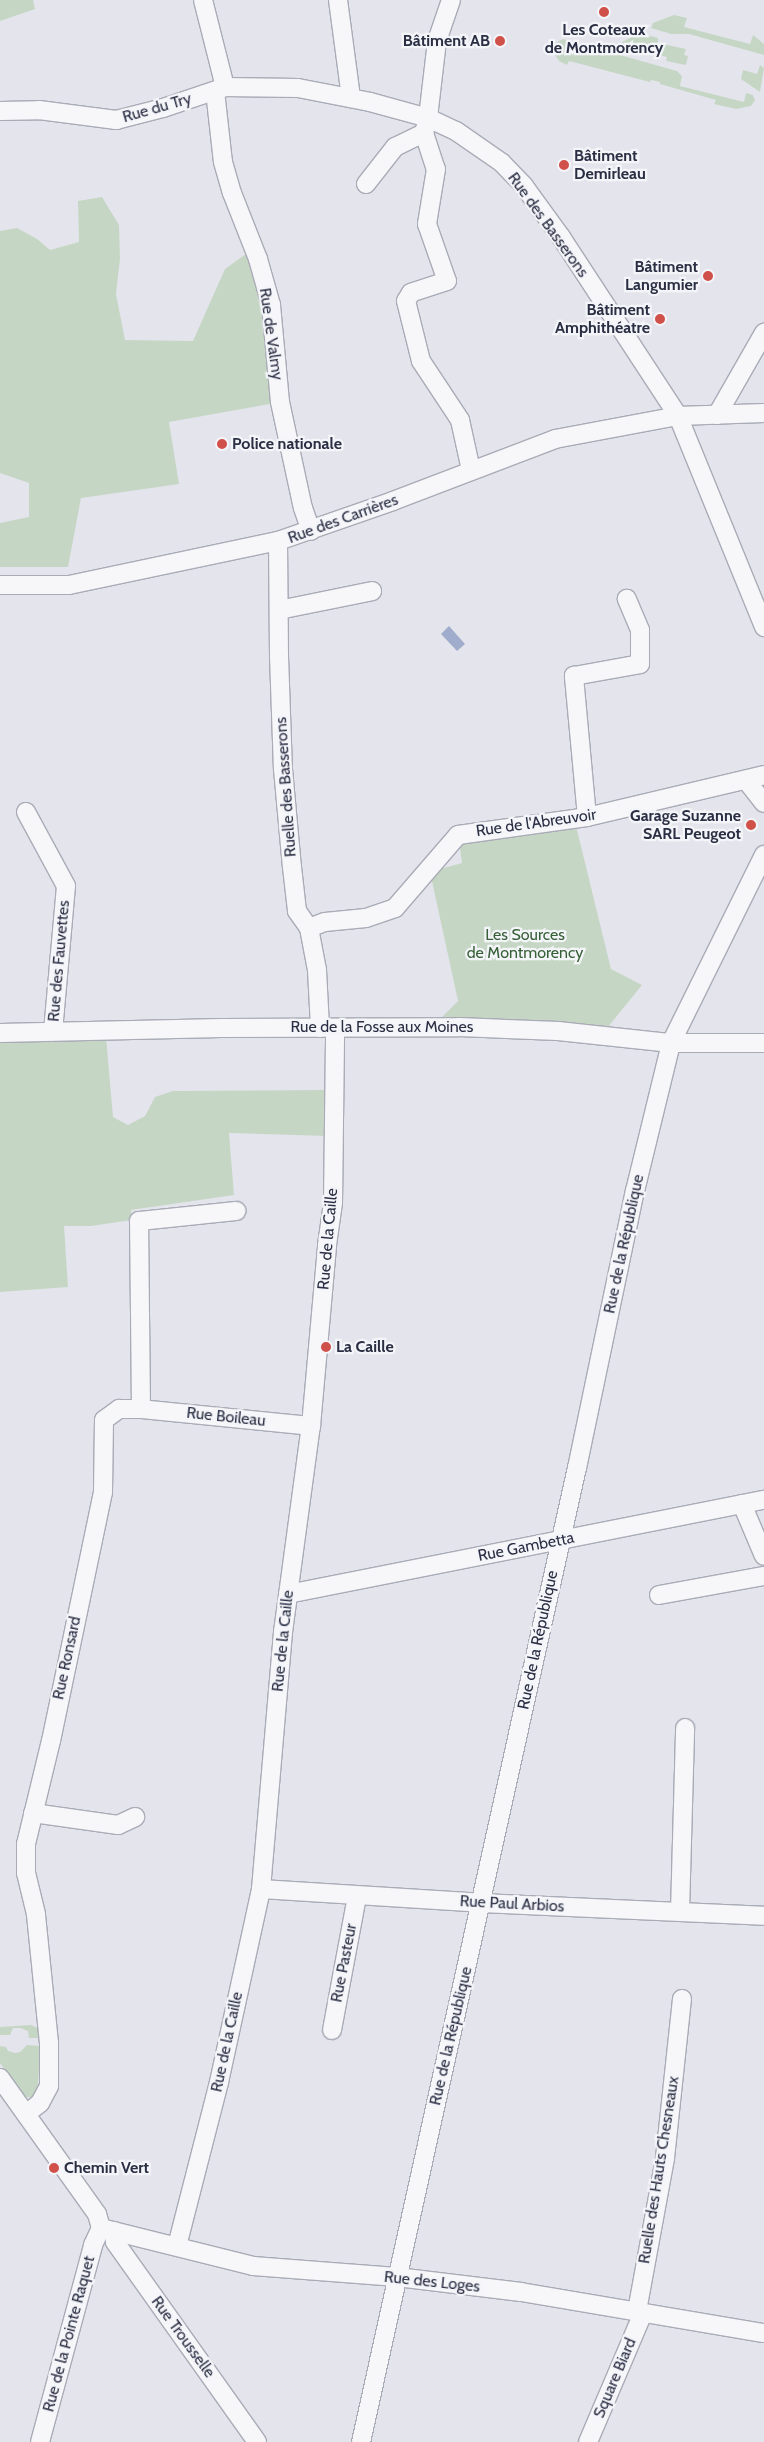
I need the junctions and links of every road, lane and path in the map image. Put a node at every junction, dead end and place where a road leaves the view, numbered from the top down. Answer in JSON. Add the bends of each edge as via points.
{"nodes":[{"id":1,"x":203,"y":0,"type":"edge"},
{"id":2,"x":338,"y":0,"type":"edge"},
{"id":3,"x":451,"y":0,"type":"edge"},
{"id":4,"x":220,"y":89,"type":"junction"},
{"id":5,"x":351,"y":98,"type":"junction"},
{"id":6,"x":0,"y":111,"type":"edge"},
{"id":7,"x":426,"y":126,"type":"junction"},
{"id":8,"x":366,"y":184,"type":"dead end"},
{"id":9,"x":764,"y":333,"type":"edge"},
{"id":10,"x":764,"y":413,"type":"edge"},
{"id":11,"x":717,"y":415,"type":"junction"},
{"id":12,"x":678,"y":416,"type":"junction"},
{"id":13,"x":471,"y":470,"type":"junction"},
{"id":14,"x":311,"y":531,"type":"junction"},
{"id":15,"x":278,"y":542,"type":"junction"},
{"id":16,"x":0,"y":585,"type":"edge"},
{"id":17,"x":372,"y":591,"type":"dead end"},
{"id":18,"x":628,"y":599,"type":"dead end"},
{"id":19,"x":279,"y":610,"type":"junction"},
{"id":20,"x":764,"y":627,"type":"edge"},
{"id":21,"x":764,"y":775,"type":"edge"},
{"id":22,"x":746,"y":780,"type":"junction"},
{"id":23,"x":764,"y":803,"type":"edge"},
{"id":24,"x":26,"y":812,"type":"dead end"},
{"id":25,"x":587,"y":817,"type":"junction"},
{"id":26,"x":764,"y":855,"type":"edge"},
{"id":27,"x":309,"y":928,"type":"junction"},
{"id":28,"x":328,"y":1028,"type":"junction"},
{"id":29,"x":53,"y":1031,"type":"junction"},
{"id":30,"x":0,"y":1033,"type":"edge"},
{"id":31,"x":672,"y":1043,"type":"junction"},
{"id":32,"x":764,"y":1043,"type":"edge"},
{"id":33,"x":236,"y":1211,"type":"dead end"},
{"id":34,"x":141,"y":1409,"type":"junction"},
{"id":35,"x":312,"y":1426,"type":"junction"},
{"id":36,"x":764,"y":1500,"type":"edge"},
{"id":37,"x":742,"y":1504,"type":"junction"},
{"id":38,"x":560,"y":1540,"type":"junction"},
{"id":39,"x":764,"y":1556,"type":"edge"},
{"id":40,"x":764,"y":1576,"type":"edge"},
{"id":41,"x":288,"y":1594,"type":"junction"},
{"id":42,"x":659,"y":1595,"type":"dead end"},
{"id":43,"x":685,"y":1728,"type":"dead end"},
{"id":44,"x":33,"y":1813,"type":"junction"},
{"id":45,"x":135,"y":1817,"type":"dead end"},
{"id":46,"x":261,"y":1889,"type":"junction"},
{"id":47,"x":357,"y":1896,"type":"junction"},
{"id":48,"x":481,"y":1903,"type":"junction"},
{"id":49,"x":680,"y":1912,"type":"junction"},
{"id":50,"x":764,"y":1916,"type":"edge"},
{"id":51,"x":682,"y":1999,"type":"dead end"},
{"id":52,"x":332,"y":2030,"type":"dead end"},
{"id":53,"x":0,"y":2078,"type":"edge"},
{"id":54,"x":26,"y":2114,"type":"junction"},
{"id":55,"x":108,"y":2230,"type":"junction"},
{"id":56,"x":177,"y":2246,"type":"junction"},
{"id":57,"x":397,"y":2277,"type":"junction"},
{"id":58,"x":640,"y":2312,"type":"junction"},
{"id":59,"x":764,"y":2333,"type":"edge"},
{"id":60,"x":40,"y":2442,"type":"edge"},
{"id":61,"x":257,"y":2442,"type":"edge"},
{"id":62,"x":361,"y":2442,"type":"edge"},
{"id":63,"x":588,"y":2442,"type":"edge"}],
"edges":[{"from":1,"to":4,"type":"street"},
{"from":2,"to":5,"type":"street"},
{"from":3,"to":7,"type":"street","via":[[437,41]]},
{"from":4,"to":5,"type":"street","name":"Rue des Basserons","via":[[298,88]]},
{"from":4,"to":6,"type":"street","name":"Rue du Try","via":[[116,120],[39,110]]},
{"from":4,"to":14,"type":"street","name":"Rue de Valmy","via":[[223,162],[271,305],[280,402]]},
{"from":5,"to":7,"type":"street","name":"Rue des Basserons"},
{"from":7,"to":8,"type":"street","via":[[395,147]]},
{"from":7,"to":12,"type":"street","name":"Rue des Basserons","via":[[456,131],[502,163],[524,186]]},
{"from":7,"to":13,"type":"street","via":[[436,169],[427,224],[447,281],[411,294],[406,301],[421,361],[460,420]]},
{"from":9,"to":11,"type":"street"},
{"from":10,"to":11,"type":"street","name":"Rue des Carrières"},
{"from":11,"to":12,"type":"street","name":"Rue des Carrières"},
{"from":12,"to":13,"type":"street","name":"Rue des Carrières","via":[[555,439]]},
{"from":12,"to":20,"type":"street","name":"Rue des Basserons"},
{"from":13,"to":14,"type":"street","name":"Rue des Carrières"},
{"from":14,"to":15,"type":"street","name":"Rue des Carrières"},
{"from":15,"to":16,"type":"street","name":"Rue des Carrières","via":[[69,585]]},
{"from":15,"to":19,"type":"street","name":"Ruelle des Basserons"},
{"from":17,"to":19,"type":"street"},
{"from":18,"to":25,"type":"street","via":[[640,630],[640,664],[574,676]]},
{"from":19,"to":27,"type":"street","name":"Ruelle des Basserons","via":[[284,769],[292,867],[297,911]]},
{"from":21,"to":22,"type":"street","name":"Rue de l'Abreuvoir"},
{"from":22,"to":23,"type":"street"},
{"from":22,"to":25,"type":"street","name":"Rue de l'Abreuvoir"},
{"from":24,"to":29,"type":"street","name":"Rue des Fauvettes","via":[[66,886]]},
{"from":25,"to":27,"type":"street","name":"Rue de l'Abreuvoir","via":[[458,835],[395,908],[366,918],[324,922]]},
{"from":26,"to":31,"type":"street","name":"Rue de la République"},
{"from":27,"to":28,"type":"street","name":"Ruelle des Basserons"},
{"from":28,"to":29,"type":"street","name":"Rue de la Fosse aux Moines"},
{"from":28,"to":31,"type":"street","name":"Rue de la Fosse aux Moines","via":[[514,1029]]},
{"from":28,"to":35,"type":"street","name":"Rue de la Caille","via":[[333,1203]]},
{"from":29,"to":30,"type":"street","name":"Rue de la Fosse aux Moines"},
{"from":31,"to":32,"type":"street","name":"Rue de la Fosse aux Moines"},
{"from":31,"to":38,"type":"street","name":"Rue de la République","via":[[635,1191]]},
{"from":33,"to":34,"type":"street","via":[[139,1221]]},
{"from":34,"to":35,"type":"street","name":"Rue Boileau"},
{"from":34,"to":44,"type":"street","name":"Rue Ronsard","via":[[119,1409],[104,1420],[103,1492]]},
{"from":35,"to":41,"type":"street","name":"Rue de la Caille"},
{"from":36,"to":37,"type":"street","name":"Rue Gambetta"},
{"from":37,"to":38,"type":"street","name":"Rue Gambetta"},
{"from":37,"to":39,"type":"street"},
{"from":38,"to":41,"type":"street","name":"Rue Gambetta"},
{"from":38,"to":48,"type":"street","name":"Rue de la République"},
{"from":40,"to":42,"type":"street"},
{"from":41,"to":46,"type":"street","name":"Rue de la Caille"},
{"from":43,"to":49,"type":"street"},
{"from":44,"to":45,"type":"street","via":[[118,1825]]},
{"from":44,"to":54,"type":"street","name":"Rue Ronsard","via":[[25,1859],[39,1945],[49,2043],[49,2086],[40,2104]]},
{"from":46,"to":47,"type":"street","name":"Rue Paul Arbios"},
{"from":46,"to":56,"type":"street","name":"Rue de la Caille","via":[[219,2082]]},
{"from":47,"to":48,"type":"street","name":"Rue Paul Arbios"},
{"from":47,"to":52,"type":"street","name":"Rue Pasteur"},
{"from":48,"to":49,"type":"street","name":"Rue Paul Arbios"},
{"from":48,"to":57,"type":"street","name":"Rue de la République"},
{"from":49,"to":50,"type":"street","name":"Rue Paul Arbios"},
{"from":51,"to":58,"type":"street","name":"Ruelle des Hauts Chesneaux","via":[[665,2158]]},
{"from":53,"to":54,"type":"street","name":"Rue Trousselle"},
{"from":54,"to":55,"type":"street","name":"Rue Trousselle"},
{"from":55,"to":56,"type":"street","name":"Rue des Loges"},
{"from":55,"to":60,"type":"street","name":"Rue de la Pointe Raquet","via":[[93,2245]]},
{"from":55,"to":61,"type":"street","name":"Rue Trousselle"},
{"from":56,"to":57,"type":"street","name":"Rue des Loges","via":[[253,2266]]},
{"from":57,"to":58,"type":"street","name":"Rue des Loges","via":[[521,2292]]},
{"from":57,"to":62,"type":"street","name":"Rue de la République"},
{"from":58,"to":59,"type":"street","name":"Rue des Loges"},
{"from":58,"to":63,"type":"street","name":"Square Biard"}]}
